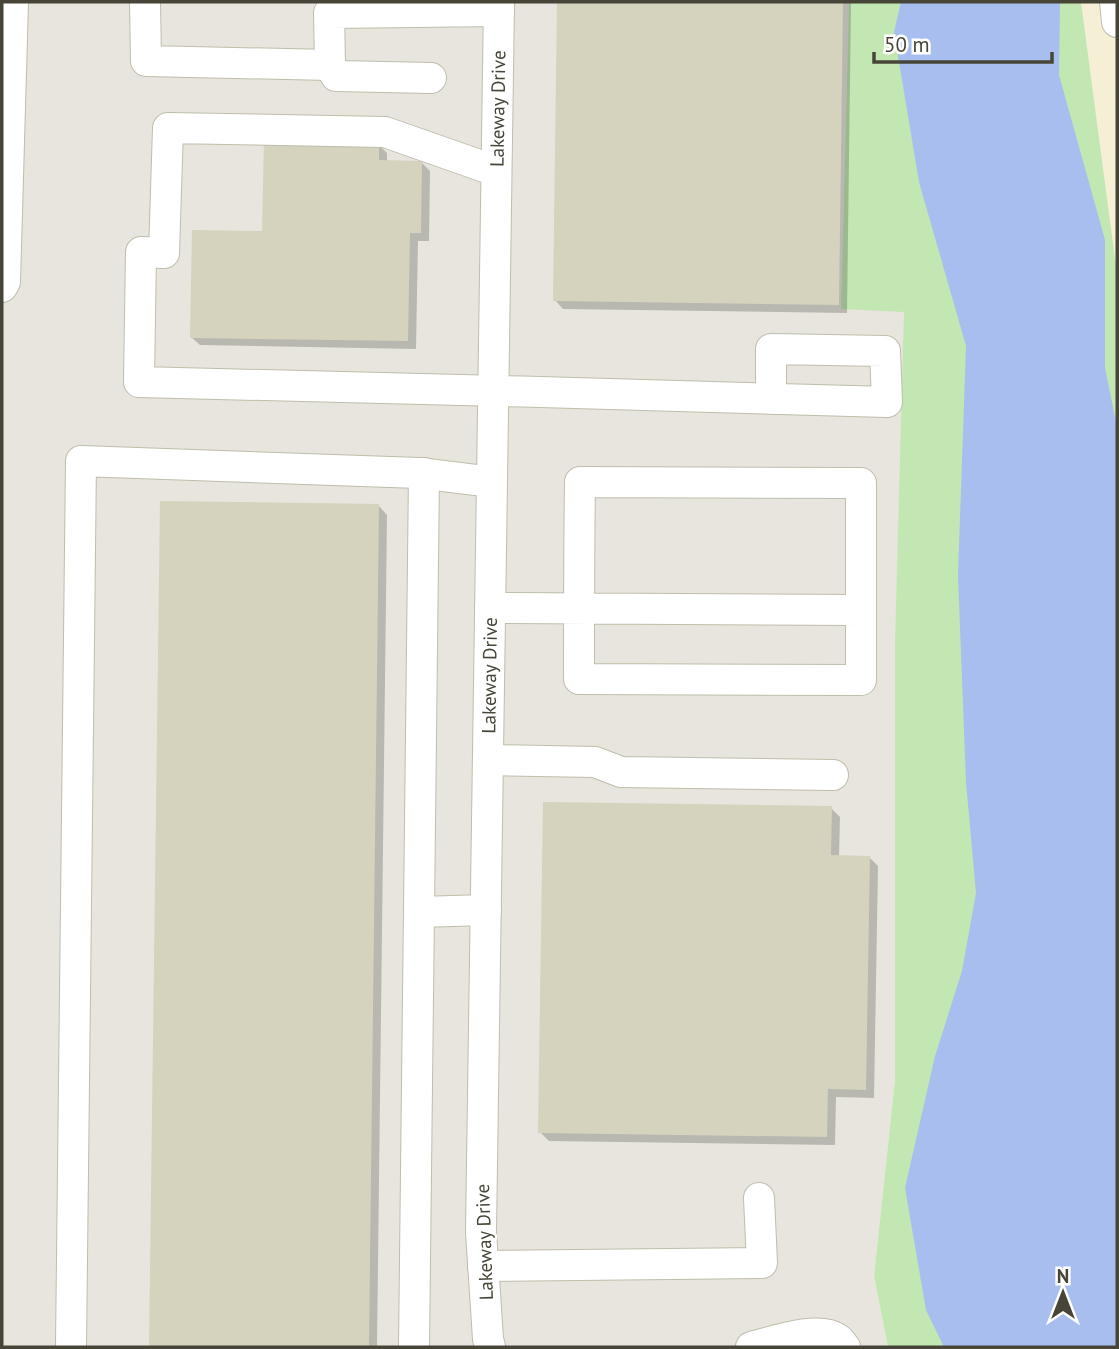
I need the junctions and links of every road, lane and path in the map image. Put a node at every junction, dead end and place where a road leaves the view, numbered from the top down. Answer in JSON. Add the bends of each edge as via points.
{"nodes":[{"id":1,"x":13,"y":2,"type":"edge"},
{"id":2,"x":145,"y":2,"type":"edge"},
{"id":3,"x":1115,"y":2,"type":"edge"},
{"id":4,"x":499,"y":6,"type":"edge"},
{"id":5,"x":1117,"y":22,"type":"edge"},
{"id":6,"x":330,"y":65,"type":"junction"},
{"id":7,"x":431,"y":78,"type":"dead end"},
{"id":8,"x":496,"y":171,"type":"junction"},
{"id":9,"x":2,"y":287,"type":"edge"},
{"id":10,"x":494,"y":390,"type":"junction"},
{"id":11,"x":771,"y":399,"type":"dead end"},
{"id":12,"x":424,"y":473,"type":"junction"},
{"id":13,"x":492,"y":482,"type":"junction"},
{"id":14,"x":490,"y":608,"type":"junction"},
{"id":15,"x":579,"y":609,"type":"junction"},
{"id":16,"x":861,"y":610,"type":"junction"},
{"id":17,"x":488,"y":760,"type":"junction"},
{"id":18,"x":833,"y":775,"type":"dead end"},
{"id":19,"x":486,"y":910,"type":"junction"},
{"id":20,"x":419,"y":912,"type":"junction"},
{"id":21,"x":759,"y":1198,"type":"dead end"},
{"id":22,"x":483,"y":1266,"type":"junction"},
{"id":23,"x":71,"y":1347,"type":"edge"},
{"id":24,"x":414,"y":1347,"type":"edge"},
{"id":25,"x":490,"y":1347,"type":"edge"},
{"id":26,"x":751,"y":1347,"type":"edge"},
{"id":27,"x":845,"y":1347,"type":"edge"}],
"edges":[{"from":1,"to":9,"type":"street"},
{"from":2,"to":6,"type":"street","via":[[146,61]]},
{"from":3,"to":5,"type":"street"},
{"from":4,"to":6,"type":"street","via":[[329,13]]},
{"from":4,"to":8,"type":"street","name":"Lakeway Drive"},
{"from":6,"to":7,"type":"street","via":[[336,76]]},
{"from":8,"to":10,"type":"street","name":"Lakeway Drive"},
{"from":8,"to":10,"type":"street","via":[[385,132],[168,128],[164,253],[141,252],[139,349],[139,382]]},
{"from":10,"to":11,"type":"street"},
{"from":10,"to":13,"type":"street","name":"Lakeway Drive"},
{"from":12,"to":13,"type":"street"},
{"from":12,"to":20,"type":"street"},
{"from":12,"to":23,"type":"street","via":[[81,460]]},
{"from":13,"to":14,"type":"street","name":"Lakeway Drive"},
{"from":14,"to":15,"type":"street"},
{"from":14,"to":17,"type":"street","name":"Lakeway Drive"},
{"from":15,"to":16,"type":"street"},
{"from":15,"to":16,"type":"street","via":[[579,679],[834,680],[861,680]]},
{"from":15,"to":16,"type":"street","via":[[580,482],[607,482],[861,483]]},
{"from":17,"to":18,"type":"street","via":[[595,762],[621,772]]},
{"from":17,"to":19,"type":"street","name":"Lakeway Drive"},
{"from":19,"to":20,"type":"street"},
{"from":19,"to":22,"type":"street","name":"Lakeway Drive"},
{"from":20,"to":24,"type":"street"},
{"from":21,"to":22,"type":"street","via":[[762,1263]]},
{"from":22,"to":25,"type":"street","name":"Lakeway Drive"},
{"from":26,"to":27,"type":"street","via":[[819,1334],[838,1339]]}]}
